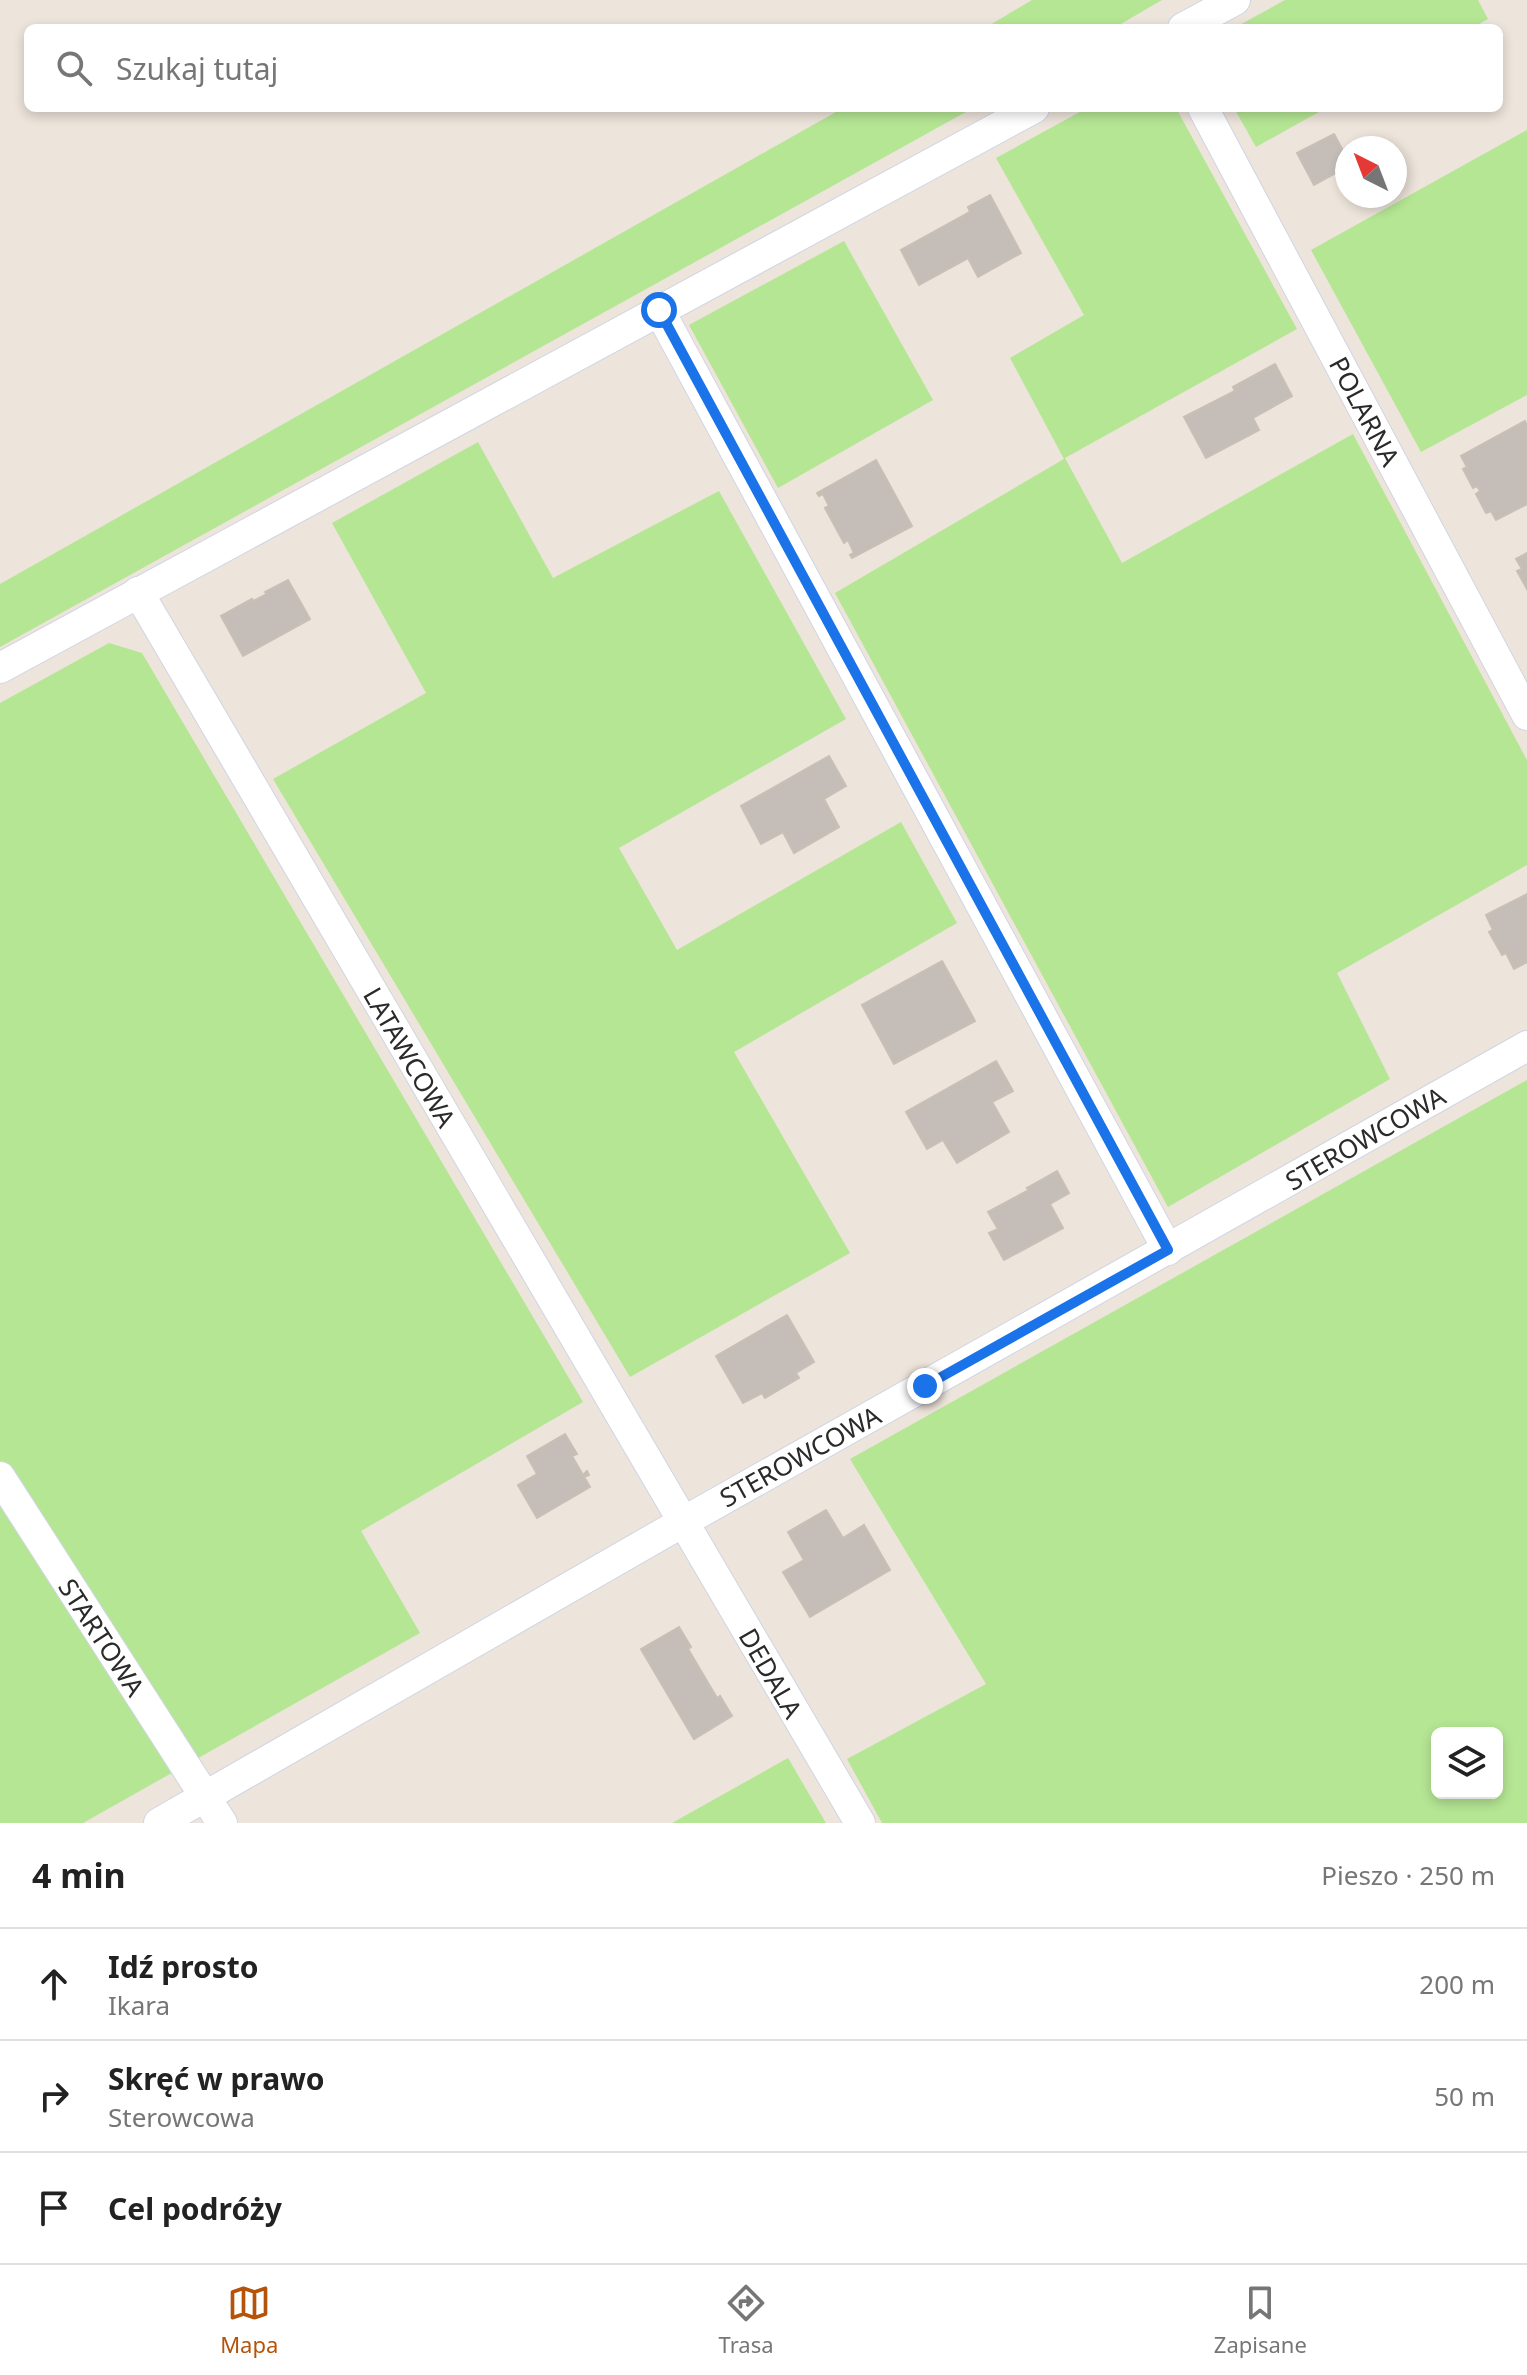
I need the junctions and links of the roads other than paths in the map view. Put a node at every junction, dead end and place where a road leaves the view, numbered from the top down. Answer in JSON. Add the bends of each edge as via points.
{"nodes":[{"id":1,"x":1235,"y":0,"type":"edge"},
{"id":2,"x":1190,"y":24,"type":"edge"},
{"id":3,"x":1027,"y":112,"type":"edge"},
{"id":4,"x":1205,"y":112,"type":"edge"},
{"id":5,"x":659,"y":310,"type":"junction"},
{"id":6,"x":138,"y":592,"type":"junction"},
{"id":7,"x":0,"y":668,"type":"edge"},
{"id":8,"x":1527,"y":715,"type":"edge"},
{"id":9,"x":1527,"y":1046,"type":"edge"},
{"id":10,"x":1168,"y":1250,"type":"junction"},
{"id":11,"x":0,"y":1477,"type":"edge"},
{"id":12,"x":683,"y":1522,"type":"junction"},
{"id":13,"x":206,"y":1796,"type":"junction"},
{"id":14,"x":159,"y":1823,"type":"edge"},
{"id":15,"x":222,"y":1823,"type":"edge"},
{"id":16,"x":860,"y":1823,"type":"edge"}],
"edges":[{"from":1,"to":2,"type":"street"},
{"from":3,"to":5,"type":"street"},
{"from":4,"to":8,"type":"street","name":"POLARNA"},
{"from":5,"to":6,"type":"street"},
{"from":5,"to":10,"type":"street"},
{"from":6,"to":7,"type":"street"},
{"from":6,"to":12,"type":"street","name":"LATAWCOWA"},
{"from":9,"to":10,"type":"street","name":"STEROWCOWA"},
{"from":10,"to":12,"type":"street","name":"STEROWCOWA"},
{"from":11,"to":13,"type":"street","name":"STARTOWA"},
{"from":12,"to":13,"type":"street","name":"STEROWCOWA"},
{"from":12,"to":16,"type":"street","name":"DEDALA"},
{"from":13,"to":14,"type":"street","name":"STEROWCOWA"},
{"from":13,"to":15,"type":"street","name":"STARTOWA"}]}
